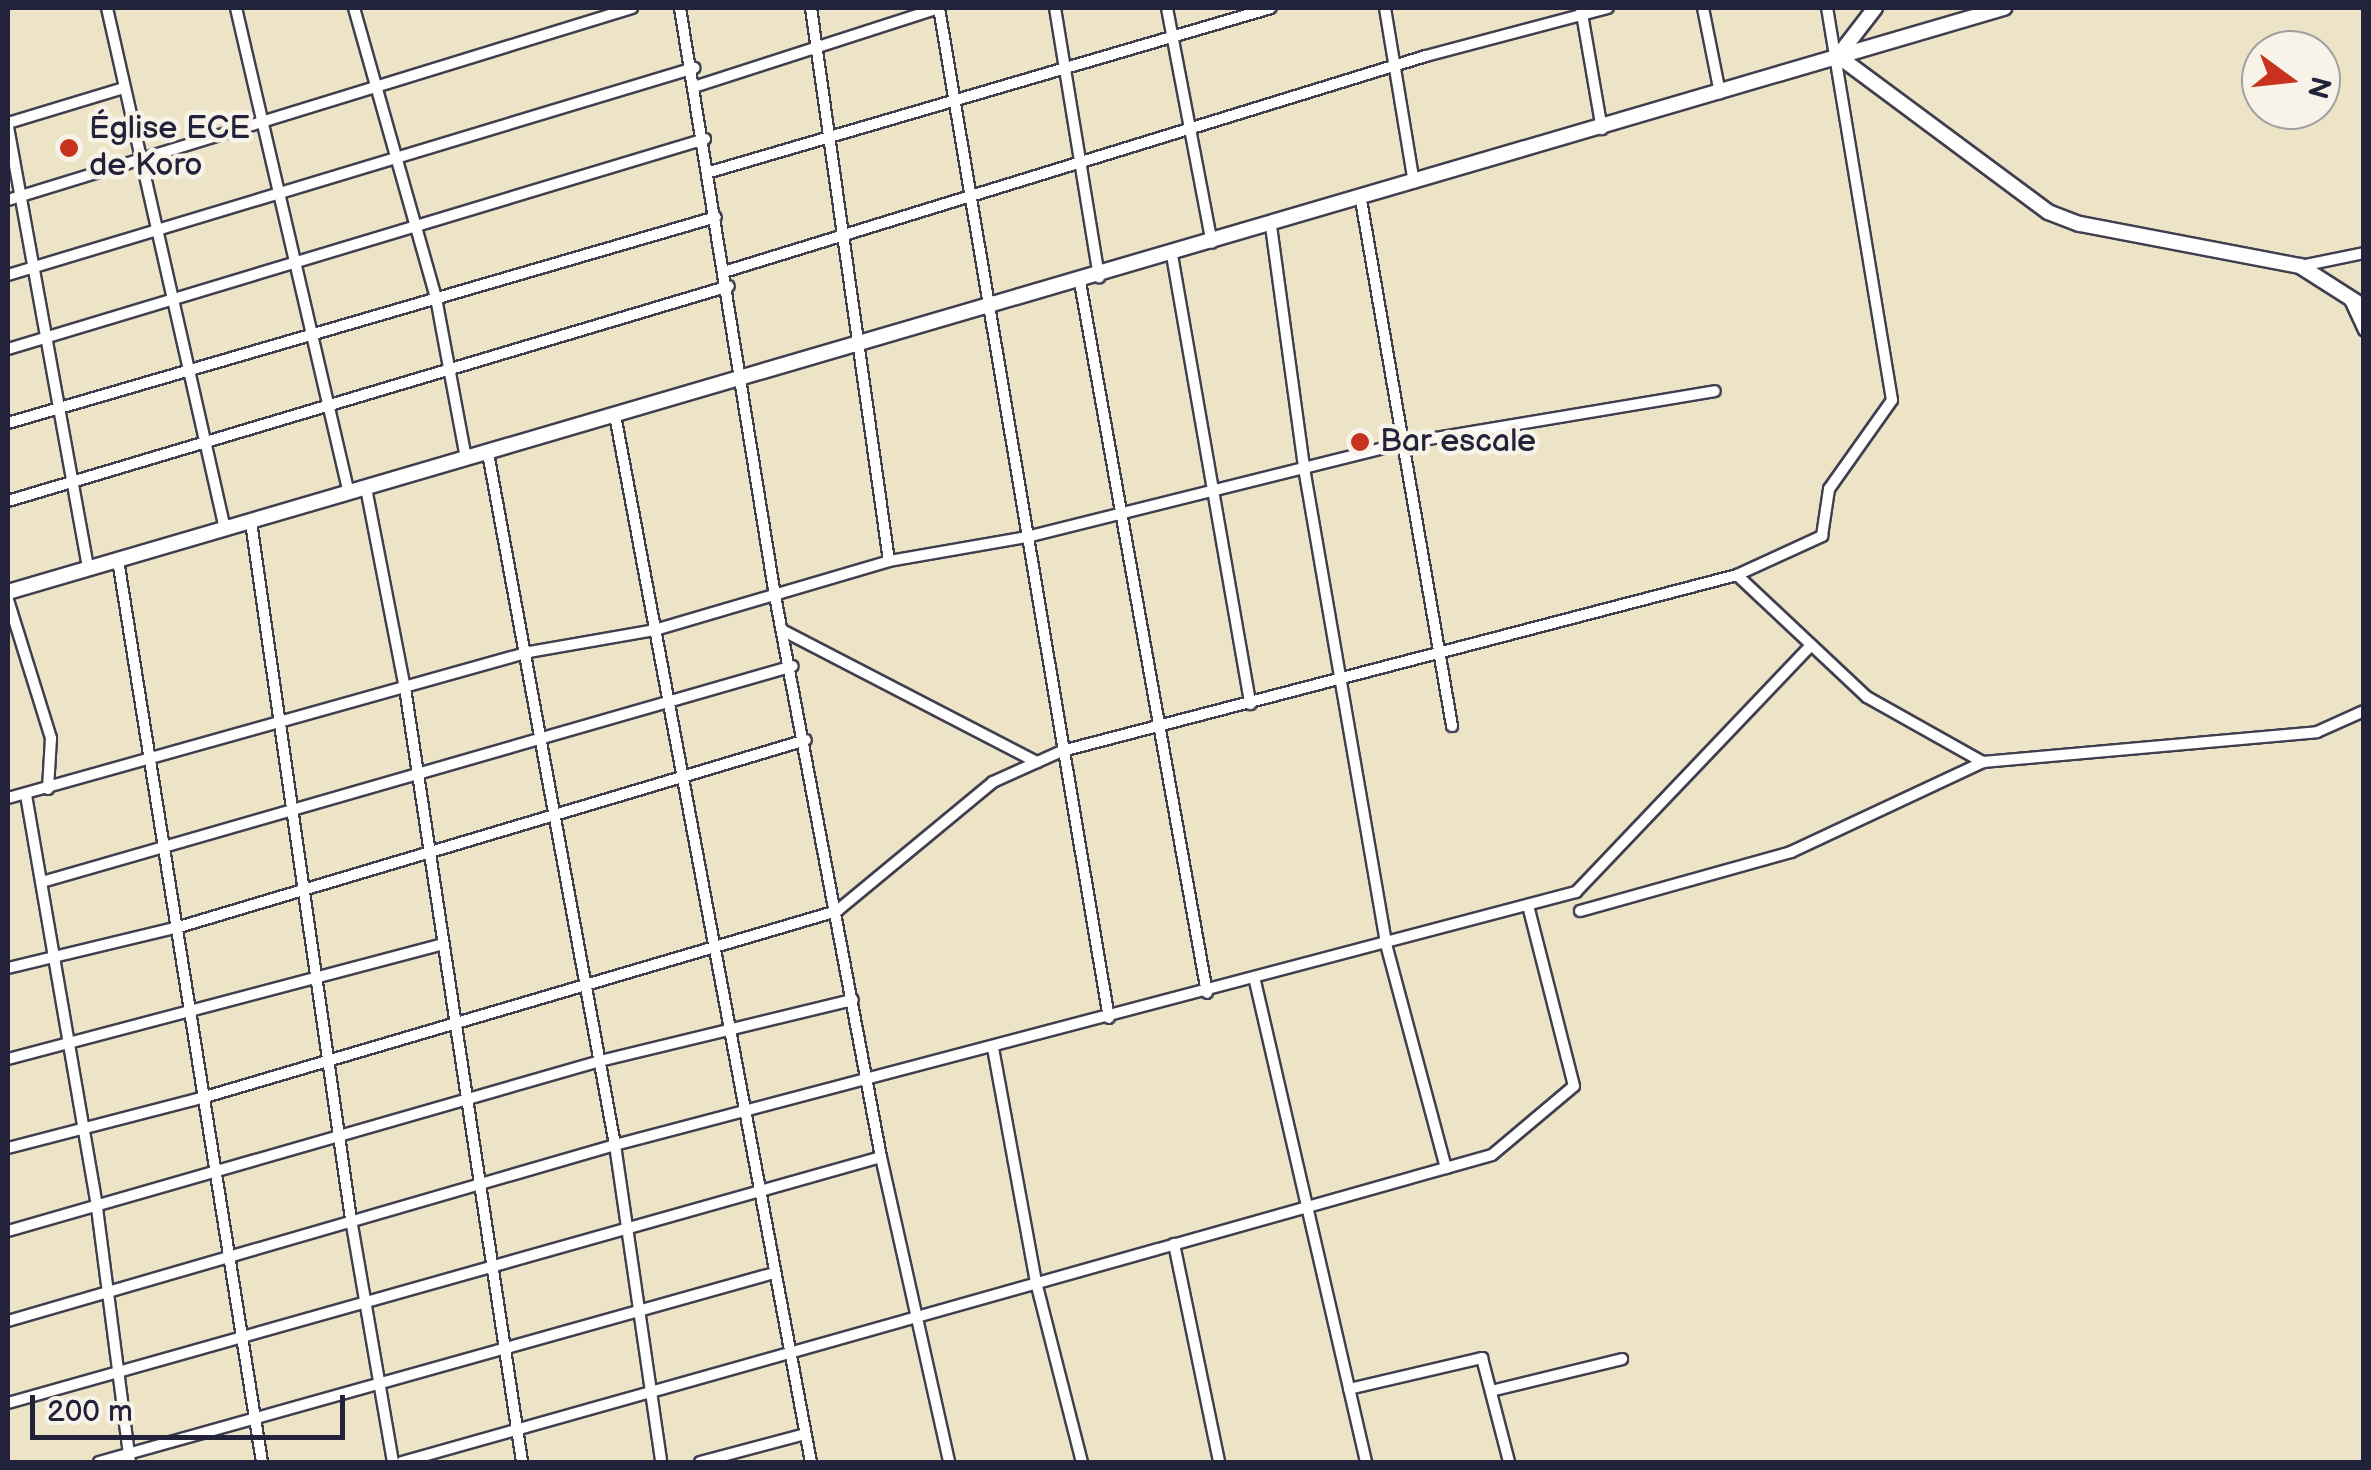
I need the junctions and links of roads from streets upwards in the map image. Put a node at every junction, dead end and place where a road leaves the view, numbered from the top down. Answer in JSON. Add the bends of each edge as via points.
{"nodes":[{"id":1,"x":107,"y":8,"type":"edge"},
{"id":2,"x":236,"y":8,"type":"edge"},
{"id":3,"x":354,"y":8,"type":"edge"},
{"id":4,"x":632,"y":8,"type":"edge"},
{"id":5,"x":680,"y":8,"type":"edge"},
{"id":6,"x":812,"y":8,"type":"edge"},
{"id":7,"x":1055,"y":8,"type":"edge"},
{"id":8,"x":1167,"y":8,"type":"edge"},
{"id":9,"x":1270,"y":8,"type":"edge"},
{"id":10,"x":1385,"y":8,"type":"edge"},
{"id":11,"x":1608,"y":8,"type":"edge"},
{"id":12,"x":1703,"y":8,"type":"edge"},
{"id":13,"x":1827,"y":8,"type":"edge"},
{"id":14,"x":1875,"y":8,"type":"edge"},
{"id":15,"x":2004,"y":8,"type":"edge"},
{"id":16,"x":1582,"y":11,"type":"edge"},
{"id":17,"x":1173,"y":40,"type":"junction"},
{"id":18,"x":817,"y":44,"type":"junction"},
{"id":19,"x":1838,"y":56,"type":"junction"},
{"id":20,"x":1394,"y":66,"type":"junction"},
{"id":21,"x":694,"y":68,"type":"junction"},
{"id":22,"x":1066,"y":71,"type":"junction"},
{"id":23,"x":374,"y":84,"type":"junction"},
{"id":24,"x":696,"y":86,"type":"junction"},
{"id":25,"x":124,"y":88,"type":"junction"},
{"id":26,"x":1720,"y":93,"type":"junction"},
{"id":27,"x":956,"y":102,"type":"junction"},
{"id":28,"x":258,"y":121,"type":"junction"},
{"id":29,"x":8,"y":125,"type":"edge"},
{"id":30,"x":1187,"y":130,"type":"junction"},
{"id":31,"x":1602,"y":130,"type":"junction"},
{"id":32,"x":832,"y":138,"type":"junction"},
{"id":33,"x":705,"y":139,"type":"junction"},
{"id":34,"x":399,"y":157,"type":"junction"},
{"id":35,"x":138,"y":159,"type":"junction"},
{"id":36,"x":1081,"y":162,"type":"junction"},
{"id":37,"x":710,"y":172,"type":"junction"},
{"id":38,"x":1414,"y":184,"type":"junction"},
{"id":39,"x":275,"y":194,"type":"junction"},
{"id":40,"x":973,"y":195,"type":"junction"},
{"id":41,"x":20,"y":196,"type":"junction"},
{"id":42,"x":8,"y":200,"type":"edge"},
{"id":43,"x":1362,"y":200,"type":"junction"},
{"id":44,"x":716,"y":218,"type":"junction"},
{"id":45,"x":418,"y":223,"type":"junction"},
{"id":46,"x":1272,"y":226,"type":"junction"},
{"id":47,"x":154,"y":231,"type":"junction"},
{"id":48,"x":847,"y":234,"type":"junction"},
{"id":49,"x":1212,"y":244,"type":"junction"},
{"id":50,"x":2364,"y":253,"type":"edge"},
{"id":51,"x":1172,"y":255,"type":"junction"},
{"id":52,"x":294,"y":264,"type":"junction"},
{"id":53,"x":2300,"y":266,"type":"junction"},
{"id":54,"x":33,"y":268,"type":"junction"},
{"id":55,"x":727,"y":271,"type":"junction"},
{"id":56,"x":8,"y":275,"type":"edge"},
{"id":57,"x":1099,"y":277,"type":"junction"},
{"id":58,"x":1080,"y":282,"type":"junction"},
{"id":59,"x":729,"y":286,"type":"junction"},
{"id":60,"x":2348,"y":295,"type":"junction"},
{"id":61,"x":436,"y":298,"type":"junction"},
{"id":62,"x":172,"y":301,"type":"junction"},
{"id":63,"x":991,"y":307,"type":"junction"},
{"id":64,"x":2364,"y":307,"type":"edge"},
{"id":65,"x":2364,"y":330,"type":"edge"},
{"id":66,"x":312,"y":335,"type":"junction"},
{"id":67,"x":45,"y":339,"type":"junction"},
{"id":68,"x":863,"y":344,"type":"junction"},
{"id":69,"x":8,"y":349,"type":"edge"},
{"id":70,"x":449,"y":366,"type":"junction"},
{"id":71,"x":190,"y":370,"type":"junction"},
{"id":72,"x":741,"y":379,"type":"junction"},
{"id":73,"x":1715,"y":392,"type":"dead end"},
{"id":74,"x":330,"y":407,"type":"junction"},
{"id":75,"x":57,"y":408,"type":"junction"},
{"id":76,"x":616,"y":416,"type":"junction"},
{"id":77,"x":8,"y":423,"type":"edge"},
{"id":78,"x":208,"y":443,"type":"junction"},
{"id":79,"x":1400,"y":444,"type":"junction"},
{"id":80,"x":488,"y":453,"type":"junction"},
{"id":81,"x":466,"y":459,"type":"junction"},
{"id":82,"x":1304,"y":468,"type":"junction"},
{"id":83,"x":72,"y":482,"type":"junction"},
{"id":84,"x":366,"y":488,"type":"junction"},
{"id":85,"x":1212,"y":490,"type":"junction"},
{"id":86,"x":350,"y":493,"type":"junction"},
{"id":87,"x":8,"y":501,"type":"edge"},
{"id":88,"x":1121,"y":513,"type":"junction"},
{"id":89,"x":251,"y":522,"type":"junction"},
{"id":90,"x":225,"y":529,"type":"junction"},
{"id":91,"x":1026,"y":537,"type":"junction"},
{"id":92,"x":118,"y":560,"type":"junction"},
{"id":93,"x":889,"y":561,"type":"junction"},
{"id":94,"x":88,"y":569,"type":"junction"},
{"id":95,"x":1737,"y":575,"type":"junction"},
{"id":96,"x":8,"y":592,"type":"edge"},
{"id":97,"x":775,"y":596,"type":"junction"},
{"id":98,"x":8,"y":600,"type":"edge"},
{"id":99,"x":655,"y":630,"type":"junction"},
{"id":100,"x":784,"y":631,"type":"junction"},
{"id":101,"x":1812,"y":645,"type":"junction"},
{"id":102,"x":529,"y":652,"type":"junction"},
{"id":103,"x":1438,"y":654,"type":"junction"},
{"id":104,"x":793,"y":666,"type":"junction"},
{"id":105,"x":1344,"y":674,"type":"junction"},
{"id":106,"x":405,"y":688,"type":"junction"},
{"id":107,"x":668,"y":698,"type":"junction"},
{"id":108,"x":1250,"y":704,"type":"junction"},
{"id":109,"x":2364,"y":711,"type":"edge"},
{"id":110,"x":280,"y":722,"type":"junction"},
{"id":111,"x":1158,"y":726,"type":"junction"},
{"id":112,"x":1452,"y":726,"type":"dead end"},
{"id":113,"x":544,"y":734,"type":"junction"},
{"id":114,"x":806,"y":740,"type":"junction"},
{"id":115,"x":1062,"y":751,"type":"junction"},
{"id":116,"x":153,"y":759,"type":"junction"},
{"id":117,"x":1037,"y":762,"type":"junction"},
{"id":118,"x":1984,"y":762,"type":"junction"},
{"id":119,"x":416,"y":770,"type":"junction"},
{"id":120,"x":682,"y":776,"type":"junction"},
{"id":121,"x":48,"y":789,"type":"junction"},
{"id":122,"x":26,"y":795,"type":"junction"},
{"id":123,"x":8,"y":798,"type":"edge"},
{"id":124,"x":294,"y":808,"type":"junction"},
{"id":125,"x":558,"y":814,"type":"junction"},
{"id":126,"x":166,"y":844,"type":"junction"},
{"id":127,"x":428,"y":854,"type":"junction"},
{"id":128,"x":42,"y":882,"type":"junction"},
{"id":129,"x":304,"y":885,"type":"junction"},
{"id":130,"x":1528,"y":905,"type":"junction"},
{"id":131,"x":837,"y":911,"type":"junction"},
{"id":132,"x":1580,"y":911,"type":"dead end"},
{"id":133,"x":179,"y":928,"type":"junction"},
{"id":134,"x":440,"y":944,"type":"junction"},
{"id":135,"x":1386,"y":944,"type":"junction"},
{"id":136,"x":712,"y":947,"type":"junction"},
{"id":137,"x":56,"y":960,"type":"junction"},
{"id":138,"x":8,"y":968,"type":"edge"},
{"id":139,"x":316,"y":972,"type":"junction"},
{"id":140,"x":1255,"y":981,"type":"junction"},
{"id":141,"x":584,"y":984,"type":"junction"},
{"id":142,"x":1207,"y":993,"type":"junction"},
{"id":143,"x":853,"y":1000,"type":"junction"},
{"id":144,"x":191,"y":1008,"type":"junction"},
{"id":145,"x":1109,"y":1018,"type":"junction"},
{"id":146,"x":453,"y":1025,"type":"junction"},
{"id":147,"x":728,"y":1031,"type":"junction"},
{"id":148,"x":70,"y":1042,"type":"junction"},
{"id":149,"x":992,"y":1048,"type":"junction"},
{"id":150,"x":328,"y":1058,"type":"junction"},
{"id":151,"x":8,"y":1060,"type":"edge"},
{"id":152,"x":600,"y":1061,"type":"junction"},
{"id":153,"x":867,"y":1080,"type":"junction"},
{"id":154,"x":205,"y":1097,"type":"junction"},
{"id":155,"x":466,"y":1102,"type":"junction"},
{"id":156,"x":742,"y":1112,"type":"junction"},
{"id":157,"x":82,"y":1129,"type":"junction"},
{"id":158,"x":340,"y":1139,"type":"junction"},
{"id":159,"x":615,"y":1146,"type":"junction"},
{"id":160,"x":8,"y":1148,"type":"edge"},
{"id":161,"x":881,"y":1156,"type":"junction"},
{"id":162,"x":1446,"y":1168,"type":"junction"},
{"id":163,"x":218,"y":1173,"type":"junction"},
{"id":164,"x":480,"y":1183,"type":"junction"},
{"id":165,"x":758,"y":1192,"type":"junction"},
{"id":166,"x":1308,"y":1206,"type":"junction"},
{"id":167,"x":97,"y":1208,"type":"junction"},
{"id":168,"x":351,"y":1219,"type":"junction"},
{"id":169,"x":629,"y":1230,"type":"junction"},
{"id":170,"x":8,"y":1231,"type":"edge"},
{"id":171,"x":1174,"y":1244,"type":"junction"},
{"id":172,"x":232,"y":1260,"type":"junction"},
{"id":173,"x":494,"y":1268,"type":"junction"},
{"id":174,"x":774,"y":1273,"type":"junction"},
{"id":175,"x":1036,"y":1282,"type":"junction"},
{"id":176,"x":106,"y":1295,"type":"junction"},
{"id":177,"x":369,"y":1303,"type":"junction"},
{"id":178,"x":640,"y":1310,"type":"junction"},
{"id":179,"x":916,"y":1316,"type":"junction"},
{"id":180,"x":8,"y":1322,"type":"edge"},
{"id":181,"x":246,"y":1336,"type":"junction"},
{"id":182,"x":506,"y":1349,"type":"junction"},
{"id":183,"x":790,"y":1351,"type":"junction"},
{"id":184,"x":1622,"y":1359,"type":"dead end"},
{"id":185,"x":118,"y":1372,"type":"junction"},
{"id":186,"x":380,"y":1386,"type":"junction"},
{"id":187,"x":1349,"y":1389,"type":"junction"},
{"id":188,"x":1490,"y":1391,"type":"junction"},
{"id":189,"x":651,"y":1393,"type":"junction"},
{"id":190,"x":8,"y":1403,"type":"edge"},
{"id":191,"x":256,"y":1418,"type":"junction"},
{"id":192,"x":518,"y":1433,"type":"junction"},
{"id":193,"x":806,"y":1434,"type":"junction"},
{"id":194,"x":129,"y":1459,"type":"edge"},
{"id":195,"x":99,"y":1462,"type":"edge"},
{"id":196,"x":262,"y":1462,"type":"edge"},
{"id":197,"x":393,"y":1462,"type":"edge"},
{"id":198,"x":402,"y":1462,"type":"edge"},
{"id":199,"x":522,"y":1462,"type":"edge"},
{"id":200,"x":661,"y":1462,"type":"edge"},
{"id":201,"x":700,"y":1462,"type":"edge"},
{"id":202,"x":811,"y":1462,"type":"edge"},
{"id":203,"x":950,"y":1462,"type":"edge"},
{"id":204,"x":1082,"y":1462,"type":"edge"},
{"id":205,"x":1219,"y":1462,"type":"edge"},
{"id":206,"x":1366,"y":1462,"type":"edge"},
{"id":207,"x":1509,"y":1462,"type":"edge"}],
"edges":[{"from":1,"to":25,"type":"street"},
{"from":2,"to":28,"type":"street"},
{"from":3,"to":23,"type":"street"},
{"from":4,"to":23,"type":"street"},
{"from":5,"to":21,"type":"street"},
{"from":6,"to":18,"type":"street"},
{"from":7,"to":22,"type":"street"},
{"from":8,"to":17,"type":"street"},
{"from":9,"to":17,"type":"street"},
{"from":10,"to":20,"type":"street"},
{"from":11,"to":16,"type":"street"},
{"from":12,"to":26,"type":"street"},
{"from":13,"to":19,"type":"street"},
{"from":14,"to":19,"type":"street"},
{"from":15,"to":19,"type":"street"},
{"from":16,"to":20,"type":"street"},
{"from":16,"to":31,"type":"street"},
{"from":17,"to":22,"type":"street"},
{"from":17,"to":30,"type":"street"},
{"from":18,"to":24,"type":"street"},
{"from":18,"to":27,"type":"street","via":[[939,8]]},
{"from":18,"to":32,"type":"street"},
{"from":19,"to":26,"type":"street"},
{"from":19,"to":53,"type":"street","via":[[2048,212],[2080,224]]},
{"from":19,"to":95,"type":"street","via":[[1892,400],[1829,489],[1822,536]]},
{"from":20,"to":30,"type":"street"},
{"from":20,"to":38,"type":"street"},
{"from":21,"to":24,"type":"street"},
{"from":21,"to":34,"type":"street"},
{"from":22,"to":27,"type":"street"},
{"from":22,"to":36,"type":"street"},
{"from":23,"to":28,"type":"street"},
{"from":23,"to":34,"type":"street"},
{"from":24,"to":33,"type":"street"},
{"from":25,"to":29,"type":"street"},
{"from":25,"to":35,"type":"street"},
{"from":26,"to":31,"type":"street"},
{"from":27,"to":32,"type":"street"},
{"from":27,"to":40,"type":"street"},
{"from":28,"to":35,"type":"street"},
{"from":28,"to":39,"type":"street"},
{"from":29,"to":41,"type":"street"},
{"from":30,"to":36,"type":"street"},
{"from":30,"to":49,"type":"street"},
{"from":31,"to":38,"type":"street"},
{"from":32,"to":37,"type":"street"},
{"from":32,"to":48,"type":"street"},
{"from":33,"to":37,"type":"street"},
{"from":33,"to":45,"type":"street"},
{"from":34,"to":39,"type":"street"},
{"from":34,"to":45,"type":"street"},
{"from":35,"to":41,"type":"street"},
{"from":35,"to":47,"type":"street"},
{"from":36,"to":40,"type":"street"},
{"from":36,"to":57,"type":"street"},
{"from":37,"to":44,"type":"street"},
{"from":38,"to":43,"type":"street"},
{"from":39,"to":47,"type":"street"},
{"from":39,"to":52,"type":"street"},
{"from":40,"to":48,"type":"street"},
{"from":40,"to":63,"type":"street"},
{"from":41,"to":42,"type":"street"},
{"from":41,"to":54,"type":"street"},
{"from":43,"to":46,"type":"street"},
{"from":43,"to":79,"type":"street"},
{"from":44,"to":55,"type":"street"},
{"from":44,"to":61,"type":"street"},
{"from":45,"to":52,"type":"street"},
{"from":45,"to":61,"type":"street"},
{"from":46,"to":49,"type":"street"},
{"from":46,"to":82,"type":"street"},
{"from":47,"to":54,"type":"street"},
{"from":47,"to":62,"type":"street"},
{"from":48,"to":55,"type":"street"},
{"from":48,"to":68,"type":"street"},
{"from":49,"to":51,"type":"street"},
{"from":50,"to":53,"type":"street"},
{"from":51,"to":57,"type":"street"},
{"from":51,"to":85,"type":"street"},
{"from":52,"to":62,"type":"street"},
{"from":52,"to":66,"type":"street"},
{"from":53,"to":60,"type":"street"},
{"from":54,"to":56,"type":"street"},
{"from":54,"to":67,"type":"street"},
{"from":55,"to":59,"type":"street"},
{"from":57,"to":58,"type":"street"},
{"from":58,"to":63,"type":"street"},
{"from":58,"to":88,"type":"street"},
{"from":59,"to":70,"type":"street"},
{"from":59,"to":72,"type":"street"},
{"from":60,"to":64,"type":"street"},
{"from":60,"to":65,"type":"street"},
{"from":61,"to":66,"type":"street"},
{"from":61,"to":70,"type":"street"},
{"from":62,"to":67,"type":"street"},
{"from":62,"to":71,"type":"street"},
{"from":63,"to":68,"type":"street"},
{"from":63,"to":91,"type":"street"},
{"from":66,"to":71,"type":"street"},
{"from":66,"to":74,"type":"street"},
{"from":67,"to":69,"type":"street"},
{"from":67,"to":75,"type":"street"},
{"from":68,"to":72,"type":"street"},
{"from":68,"to":93,"type":"street"},
{"from":70,"to":74,"type":"street"},
{"from":70,"to":81,"type":"street"},
{"from":71,"to":75,"type":"street"},
{"from":71,"to":78,"type":"street"},
{"from":72,"to":76,"type":"street"},
{"from":72,"to":97,"type":"street"},
{"from":73,"to":79,"type":"street"},
{"from":74,"to":78,"type":"street"},
{"from":74,"to":86,"type":"street"},
{"from":75,"to":77,"type":"street"},
{"from":75,"to":83,"type":"street"},
{"from":76,"to":80,"type":"street"},
{"from":76,"to":99,"type":"street"},
{"from":78,"to":83,"type":"street"},
{"from":78,"to":90,"type":"street"},
{"from":79,"to":82,"type":"street"},
{"from":79,"to":103,"type":"street"},
{"from":80,"to":81,"type":"street"},
{"from":80,"to":102,"type":"street"},
{"from":81,"to":84,"type":"street"},
{"from":82,"to":85,"type":"street"},
{"from":82,"to":105,"type":"street"},
{"from":83,"to":87,"type":"street"},
{"from":83,"to":94,"type":"street"},
{"from":84,"to":86,"type":"street"},
{"from":84,"to":106,"type":"street"},
{"from":85,"to":88,"type":"street"},
{"from":85,"to":108,"type":"street"},
{"from":86,"to":89,"type":"street"},
{"from":88,"to":91,"type":"street"},
{"from":88,"to":111,"type":"street"},
{"from":89,"to":90,"type":"street"},
{"from":89,"to":110,"type":"street"},
{"from":90,"to":92,"type":"street"},
{"from":91,"to":93,"type":"street"},
{"from":91,"to":115,"type":"street"},
{"from":92,"to":94,"type":"street"},
{"from":92,"to":116,"type":"street"},
{"from":93,"to":97,"type":"street"},
{"from":94,"to":96,"type":"street"},
{"from":95,"to":101,"type":"street"},
{"from":95,"to":103,"type":"street"},
{"from":97,"to":99,"type":"street"},
{"from":97,"to":100,"type":"street"},
{"from":98,"to":121,"type":"street","via":[[51,738]]},
{"from":99,"to":102,"type":"street"},
{"from":99,"to":107,"type":"street"},
{"from":100,"to":104,"type":"street"},
{"from":100,"to":117,"type":"street"},
{"from":101,"to":118,"type":"street","via":[[1867,697]]},
{"from":101,"to":130,"type":"street","via":[[1576,892]]},
{"from":102,"to":106,"type":"street"},
{"from":102,"to":113,"type":"street"},
{"from":103,"to":105,"type":"street"},
{"from":103,"to":112,"type":"street"},
{"from":104,"to":107,"type":"street"},
{"from":104,"to":114,"type":"street"},
{"from":105,"to":108,"type":"street"},
{"from":105,"to":135,"type":"street"},
{"from":106,"to":110,"type":"street"},
{"from":106,"to":119,"type":"street"},
{"from":107,"to":113,"type":"street"},
{"from":107,"to":120,"type":"street"},
{"from":108,"to":111,"type":"street"},
{"from":109,"to":118,"type":"street","via":[[2318,732]]},
{"from":110,"to":116,"type":"street"},
{"from":110,"to":124,"type":"street"},
{"from":111,"to":115,"type":"street"},
{"from":111,"to":142,"type":"street"},
{"from":113,"to":119,"type":"street"},
{"from":113,"to":125,"type":"street"},
{"from":114,"to":120,"type":"street"},
{"from":114,"to":131,"type":"street"},
{"from":115,"to":117,"type":"street"},
{"from":115,"to":145,"type":"street"},
{"from":116,"to":121,"type":"street"},
{"from":116,"to":126,"type":"street"},
{"from":117,"to":131,"type":"street","via":[[993,782]]},
{"from":118,"to":132,"type":"street","via":[[1791,852]]},
{"from":119,"to":124,"type":"street"},
{"from":119,"to":127,"type":"street"},
{"from":120,"to":125,"type":"street"},
{"from":120,"to":136,"type":"street"},
{"from":121,"to":122,"type":"street"},
{"from":122,"to":123,"type":"street"},
{"from":122,"to":128,"type":"street"},
{"from":124,"to":126,"type":"street"},
{"from":124,"to":129,"type":"street"},
{"from":125,"to":127,"type":"street"},
{"from":125,"to":141,"type":"street"},
{"from":126,"to":128,"type":"street"},
{"from":126,"to":133,"type":"street"},
{"from":127,"to":129,"type":"street"},
{"from":127,"to":134,"type":"street"},
{"from":128,"to":137,"type":"street"},
{"from":129,"to":133,"type":"street"},
{"from":129,"to":139,"type":"street"},
{"from":130,"to":135,"type":"street"},
{"from":130,"to":162,"type":"street","via":[[1574,1086],[1492,1155]]},
{"from":131,"to":136,"type":"street"},
{"from":131,"to":143,"type":"street"},
{"from":133,"to":137,"type":"street"},
{"from":133,"to":144,"type":"street"},
{"from":134,"to":139,"type":"street"},
{"from":134,"to":146,"type":"street"},
{"from":135,"to":140,"type":"street"},
{"from":135,"to":162,"type":"street"},
{"from":136,"to":141,"type":"street"},
{"from":136,"to":147,"type":"street"},
{"from":137,"to":138,"type":"street"},
{"from":137,"to":148,"type":"street"},
{"from":139,"to":144,"type":"street"},
{"from":139,"to":150,"type":"street"},
{"from":140,"to":142,"type":"street"},
{"from":140,"to":166,"type":"street"},
{"from":141,"to":146,"type":"street"},
{"from":141,"to":152,"type":"street"},
{"from":142,"to":145,"type":"street"},
{"from":143,"to":147,"type":"street"},
{"from":143,"to":153,"type":"street"},
{"from":144,"to":148,"type":"street"},
{"from":144,"to":154,"type":"street"},
{"from":145,"to":149,"type":"street"},
{"from":146,"to":150,"type":"street"},
{"from":146,"to":155,"type":"street"},
{"from":147,"to":152,"type":"street"},
{"from":147,"to":156,"type":"street"},
{"from":148,"to":151,"type":"street"},
{"from":148,"to":157,"type":"street"},
{"from":149,"to":153,"type":"street"},
{"from":149,"to":175,"type":"street"},
{"from":150,"to":154,"type":"street"},
{"from":150,"to":158,"type":"street"},
{"from":152,"to":155,"type":"street"},
{"from":152,"to":159,"type":"street"},
{"from":153,"to":156,"type":"street"},
{"from":153,"to":161,"type":"street"},
{"from":154,"to":157,"type":"street"},
{"from":154,"to":163,"type":"street"},
{"from":155,"to":158,"type":"street"},
{"from":155,"to":164,"type":"street"},
{"from":156,"to":159,"type":"street"},
{"from":156,"to":165,"type":"street"},
{"from":157,"to":160,"type":"street"},
{"from":157,"to":167,"type":"street"},
{"from":158,"to":163,"type":"street"},
{"from":158,"to":168,"type":"street"},
{"from":159,"to":164,"type":"street"},
{"from":159,"to":169,"type":"street"},
{"from":161,"to":165,"type":"street"},
{"from":161,"to":179,"type":"street"},
{"from":162,"to":166,"type":"street"},
{"from":163,"to":167,"type":"street"},
{"from":163,"to":172,"type":"street"},
{"from":164,"to":168,"type":"street"},
{"from":164,"to":173,"type":"street"},
{"from":165,"to":169,"type":"street"},
{"from":165,"to":174,"type":"street"},
{"from":166,"to":171,"type":"street"},
{"from":166,"to":187,"type":"street"},
{"from":167,"to":170,"type":"street"},
{"from":167,"to":176,"type":"street"},
{"from":168,"to":172,"type":"street"},
{"from":168,"to":177,"type":"street"},
{"from":169,"to":173,"type":"street"},
{"from":169,"to":178,"type":"street"},
{"from":171,"to":175,"type":"street"},
{"from":171,"to":205,"type":"street"},
{"from":172,"to":176,"type":"street"},
{"from":172,"to":181,"type":"street"},
{"from":173,"to":177,"type":"street"},
{"from":173,"to":182,"type":"street"},
{"from":174,"to":178,"type":"street"},
{"from":174,"to":183,"type":"street"},
{"from":175,"to":179,"type":"street"},
{"from":175,"to":204,"type":"street"},
{"from":176,"to":180,"type":"street"},
{"from":176,"to":185,"type":"street"},
{"from":177,"to":181,"type":"street"},
{"from":177,"to":186,"type":"street"},
{"from":178,"to":182,"type":"street"},
{"from":178,"to":189,"type":"street"},
{"from":179,"to":183,"type":"street"},
{"from":179,"to":203,"type":"street"},
{"from":181,"to":185,"type":"street"},
{"from":181,"to":191,"type":"street"},
{"from":182,"to":186,"type":"street"},
{"from":182,"to":192,"type":"street"},
{"from":183,"to":189,"type":"street"},
{"from":183,"to":193,"type":"street"},
{"from":184,"to":188,"type":"street"},
{"from":185,"to":190,"type":"street"},
{"from":185,"to":194,"type":"street"},
{"from":186,"to":191,"type":"street"},
{"from":186,"to":197,"type":"street"},
{"from":187,"to":188,"type":"street","via":[[1482,1358]]},
{"from":187,"to":206,"type":"street"},
{"from":188,"to":207,"type":"street"},
{"from":189,"to":192,"type":"street"},
{"from":189,"to":200,"type":"street"},
{"from":191,"to":194,"type":"street"},
{"from":191,"to":196,"type":"street"},
{"from":192,"to":198,"type":"street"},
{"from":192,"to":199,"type":"street"},
{"from":193,"to":201,"type":"street"},
{"from":193,"to":202,"type":"street"},
{"from":194,"to":195,"type":"street"}]}
